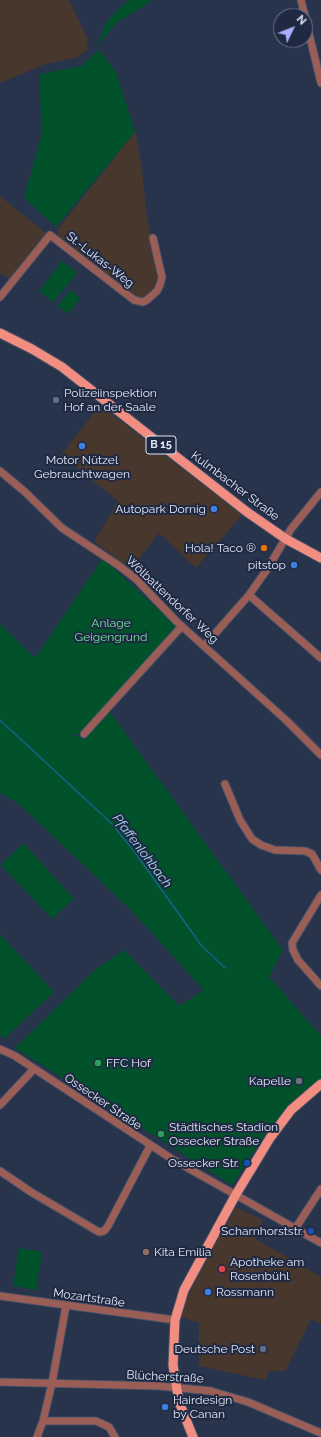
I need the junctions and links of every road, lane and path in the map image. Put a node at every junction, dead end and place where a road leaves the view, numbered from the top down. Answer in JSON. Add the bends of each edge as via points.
{"nodes":[{"id":1,"x":313,"y":39,"type":"edge"},
{"id":2,"x":317,"y":50,"type":"edge"},
{"id":3,"x":321,"y":83,"type":"edge"},
{"id":4,"x":153,"y":238,"type":"dead end"},
{"id":5,"x":0,"y":296,"type":"edge"},
{"id":6,"x":0,"y":333,"type":"edge"},
{"id":7,"x":0,"y":472,"type":"edge"},
{"id":8,"x":321,"y":492,"type":"edge"},
{"id":9,"x":286,"y":539,"type":"junction"},
{"id":10,"x":321,"y":558,"type":"edge"},
{"id":11,"x":249,"y":595,"type":"junction"},
{"id":12,"x":182,"y":626,"type":"junction"},
{"id":13,"x":205,"y":646,"type":"junction"},
{"id":14,"x":321,"y":658,"type":"edge"},
{"id":15,"x":84,"y":734,"type":"dead end"},
{"id":16,"x":321,"y":755,"type":"edge"},
{"id":17,"x":225,"y":784,"type":"dead end"},
{"id":18,"x":321,"y":870,"type":"edge"},
{"id":19,"x":321,"y":893,"type":"edge"},
{"id":20,"x":292,"y":943,"type":"junction"},
{"id":21,"x":289,"y":950,"type":"dead end"},
{"id":22,"x":321,"y":986,"type":"edge"},
{"id":23,"x":0,"y":1049,"type":"edge"},
{"id":24,"x":34,"y":1069,"type":"junction"},
{"id":25,"x":321,"y":1084,"type":"edge"},
{"id":26,"x":0,"y":1106,"type":"edge"},
{"id":27,"x":150,"y":1146,"type":"junction"},
{"id":28,"x":0,"y":1171,"type":"edge"},
{"id":29,"x":321,"y":1189,"type":"edge"},
{"id":30,"x":236,"y":1196,"type":"junction"},
{"id":31,"x":295,"y":1229,"type":"junction"},
{"id":32,"x":321,"y":1243,"type":"edge"},
{"id":33,"x":0,"y":1296,"type":"edge"},
{"id":34,"x":66,"y":1306,"type":"junction"},
{"id":35,"x":176,"y":1320,"type":"junction"},
{"id":36,"x":0,"y":1382,"type":"edge"},
{"id":37,"x":52,"y":1383,"type":"junction"},
{"id":38,"x":176,"y":1387,"type":"junction"},
{"id":39,"x":43,"y":1421,"type":"junction"},
{"id":40,"x":321,"y":1433,"type":"edge"},
{"id":41,"x":37,"y":1437,"type":"edge"},
{"id":42,"x":115,"y":1437,"type":"edge"},
{"id":43,"x":193,"y":1437,"type":"edge"}],
"edges":[{"from":1,"to":2,"type":"street"},
{"from":2,"to":3,"type":"street"},
{"from":4,"to":5,"type":"street","name":"St.-Lukas-Weg","via":[[162,277],[157,291],[143,302],[134,300],[50,235]]},
{"from":6,"to":9,"type":"main road","name":"Kulmbacher Straße","number":"B 15","via":[[62,367],[247,512]]},
{"from":7,"to":12,"type":"street","name":"Wölbattendorfer Weg","via":[[62,528],[127,572]]},
{"from":8,"to":9,"type":"street"},
{"from":9,"to":10,"type":"main road","name":"Kulmbacher Straße","number":"B 15"},
{"from":9,"to":11,"type":"street"},
{"from":11,"to":13,"type":"street"},
{"from":11,"to":14,"type":"street"},
{"from":12,"to":13,"type":"street","name":"Wölbattendorfer Weg"},
{"from":12,"to":15,"type":"street"},
{"from":13,"to":16,"type":"street","name":"Wölbattendorfer Weg","via":[[287,720]]},
{"from":17,"to":18,"type":"street","via":[[240,820],[252,839],[275,850],[306,851],[312,854]]},
{"from":19,"to":20,"type":"street"},
{"from":20,"to":21,"type":"street"},
{"from":20,"to":22,"type":"street","via":[[298,960]]},
{"from":23,"to":24,"type":"street","name":"Ossecker Straße"},
{"from":24,"to":26,"type":"street"},
{"from":24,"to":27,"type":"street","name":"Ossecker Straße"},
{"from":25,"to":30,"type":"main road","via":[[292,1110],[275,1131]]},
{"from":27,"to":28,"type":"street","via":[[108,1226],[99,1232]]},
{"from":27,"to":30,"type":"street","name":"Ossecker Straße"},
{"from":29,"to":31,"type":"street"},
{"from":30,"to":31,"type":"street","name":"Ossecker Straße"},
{"from":30,"to":35,"type":"main road","via":[[190,1277],[180,1301]]},
{"from":31,"to":32,"type":"street","name":"Ossecker Straße"},
{"from":33,"to":34,"type":"street","name":"Mozartstraße"},
{"from":34,"to":35,"type":"street","name":"Mozartstraße"},
{"from":34,"to":37,"type":"street"},
{"from":35,"to":38,"type":"main road","via":[[172,1354]]},
{"from":36,"to":37,"type":"street","name":"Blücherstraße"},
{"from":37,"to":38,"type":"street","name":"Blücherstraße"},
{"from":37,"to":39,"type":"street"},
{"from":38,"to":40,"type":"street","name":"Blücherstraße","via":[[230,1396]]},
{"from":38,"to":43,"type":"main road","via":[[181,1408]]},
{"from":39,"to":41,"type":"street"},
{"from":39,"to":42,"type":"street","via":[[96,1421],[109,1427]]}]}
